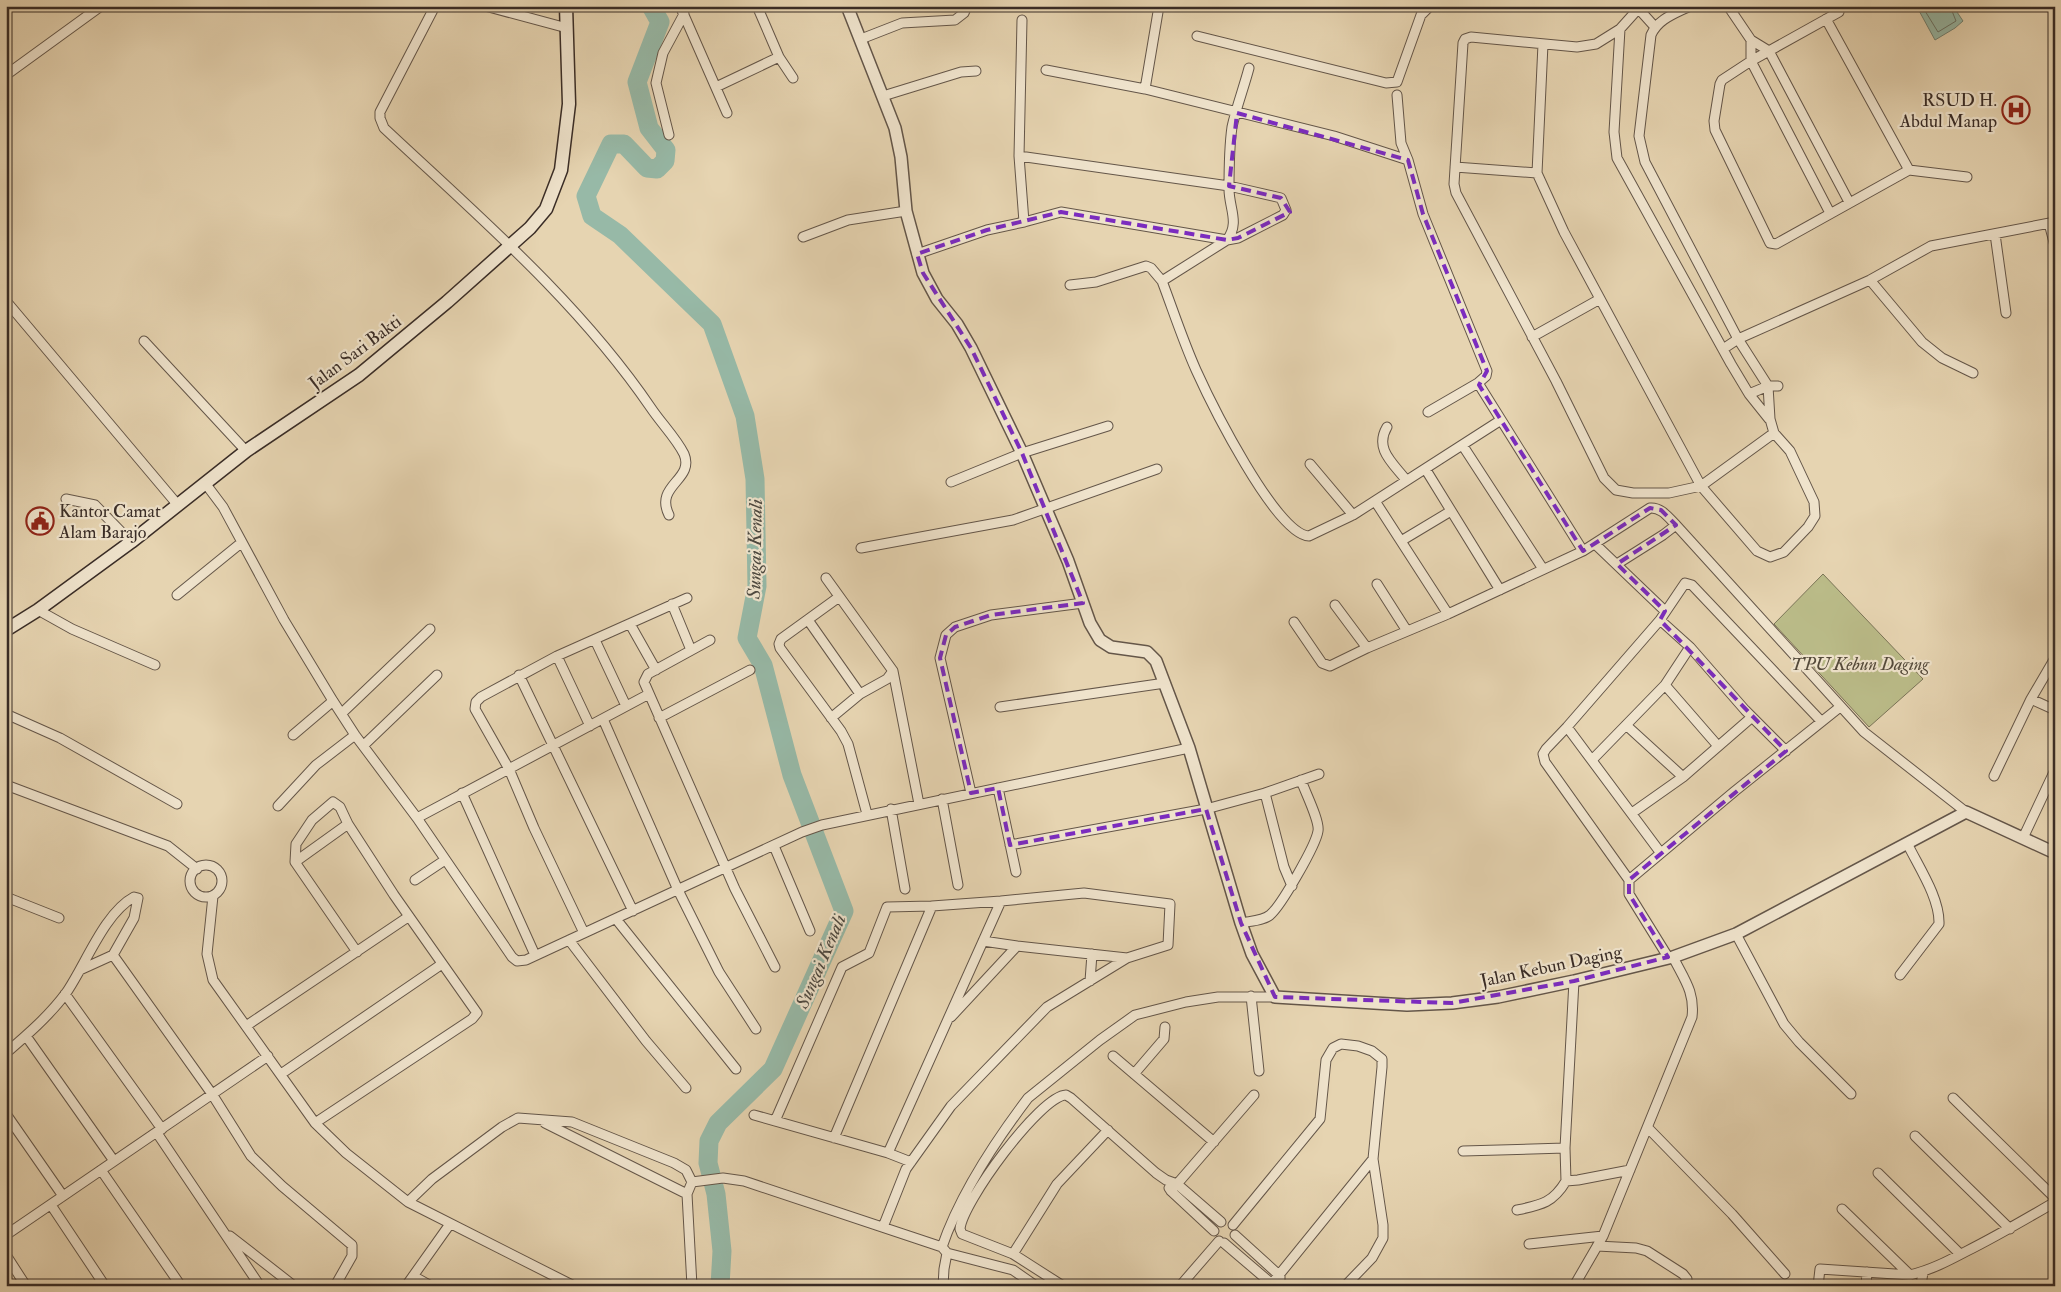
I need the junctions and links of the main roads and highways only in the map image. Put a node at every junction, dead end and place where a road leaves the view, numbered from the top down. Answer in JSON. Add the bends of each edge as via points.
{"nodes":[{"id":1,"x":566,"y":6,"type":"edge"},
{"id":2,"x":6,"y":630,"type":"edge"}],
"edges":[{"from":1,"to":2,"type":"main road","name":"Jalan Sari Bakti","via":[[569,104],[562,170],[546,210],[530,228],[359,375],[246,450],[131,542]]}]}
